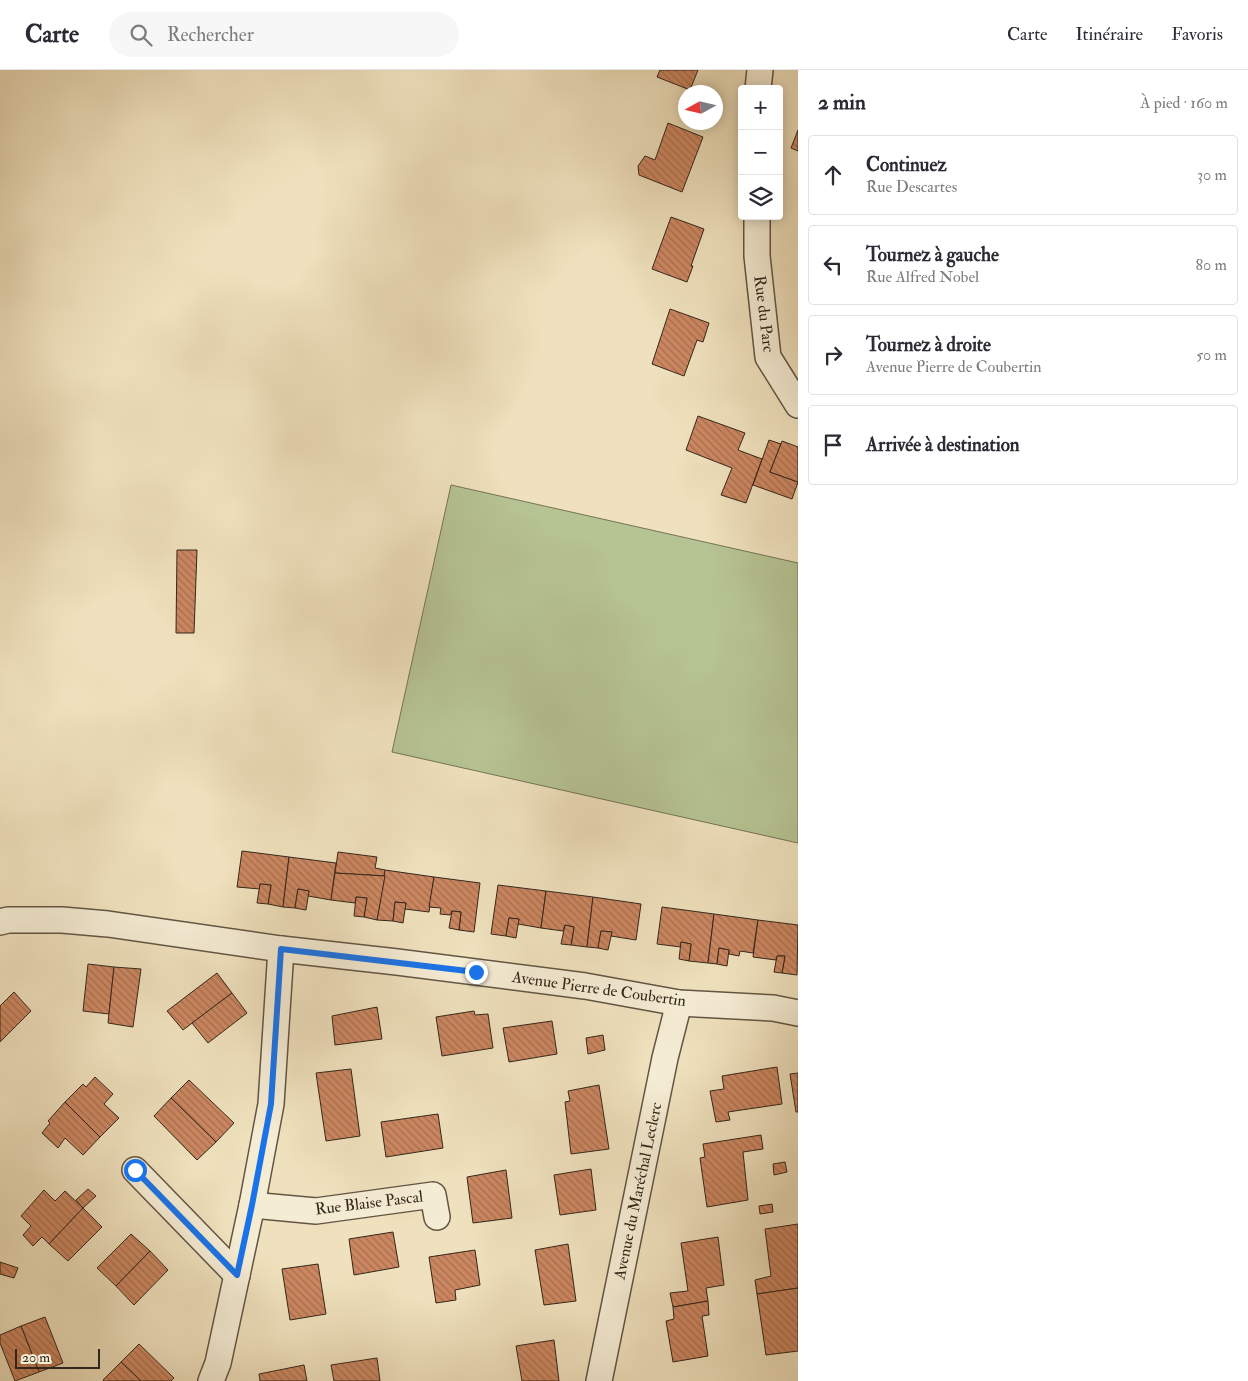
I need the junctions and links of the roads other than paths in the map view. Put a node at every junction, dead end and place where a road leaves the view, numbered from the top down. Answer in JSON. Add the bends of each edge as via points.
{"nodes":[{"id":1,"x":760,"y":70,"type":"edge"},
{"id":2,"x":758,"y":85,"type":"edge"},
{"id":3,"x":757,"y":220,"type":"edge"},
{"id":4,"x":798,"y":405,"type":"edge"},
{"id":5,"x":0,"y":922,"type":"edge"},
{"id":6,"x":281,"y":949,"type":"junction"},
{"id":7,"x":679,"y":1002,"type":"junction"},
{"id":8,"x":798,"y":1013,"type":"edge"},
{"id":9,"x":135,"y":1170,"type":"dead end"},
{"id":10,"x":252,"y":1205,"type":"junction"},
{"id":11,"x":437,"y":1217,"type":"dead end"},
{"id":12,"x":237,"y":1275,"type":"junction"},
{"id":13,"x":211,"y":1381,"type":"edge"},
{"id":14,"x":598,"y":1381,"type":"edge"}],
"edges":[{"from":1,"to":2,"type":"street"},
{"from":3,"to":4,"type":"street","name":"Rue du Parc","via":[[757,256],[768,356]]},
{"from":5,"to":6,"type":"street","name":"Avenue Pierre de Coubertin","via":[[62,920],[108,924]]},
{"from":6,"to":7,"type":"street","name":"Avenue Pierre de Coubertin","via":[[557,982]]},
{"from":6,"to":10,"type":"street","via":[[271,1104]]},
{"from":7,"to":8,"type":"street","name":"Avenue Pierre de Coubertin","via":[[773,1008]]},
{"from":7,"to":14,"type":"street","name":"Avenue du Maréchal Leclerc"},
{"from":9,"to":12,"type":"street"},
{"from":10,"to":11,"type":"street","name":"Rue Blaise Pascal","via":[[316,1212],[433,1195]]},
{"from":10,"to":12,"type":"street"},
{"from":12,"to":13,"type":"street","via":[[218,1364]]}]}
